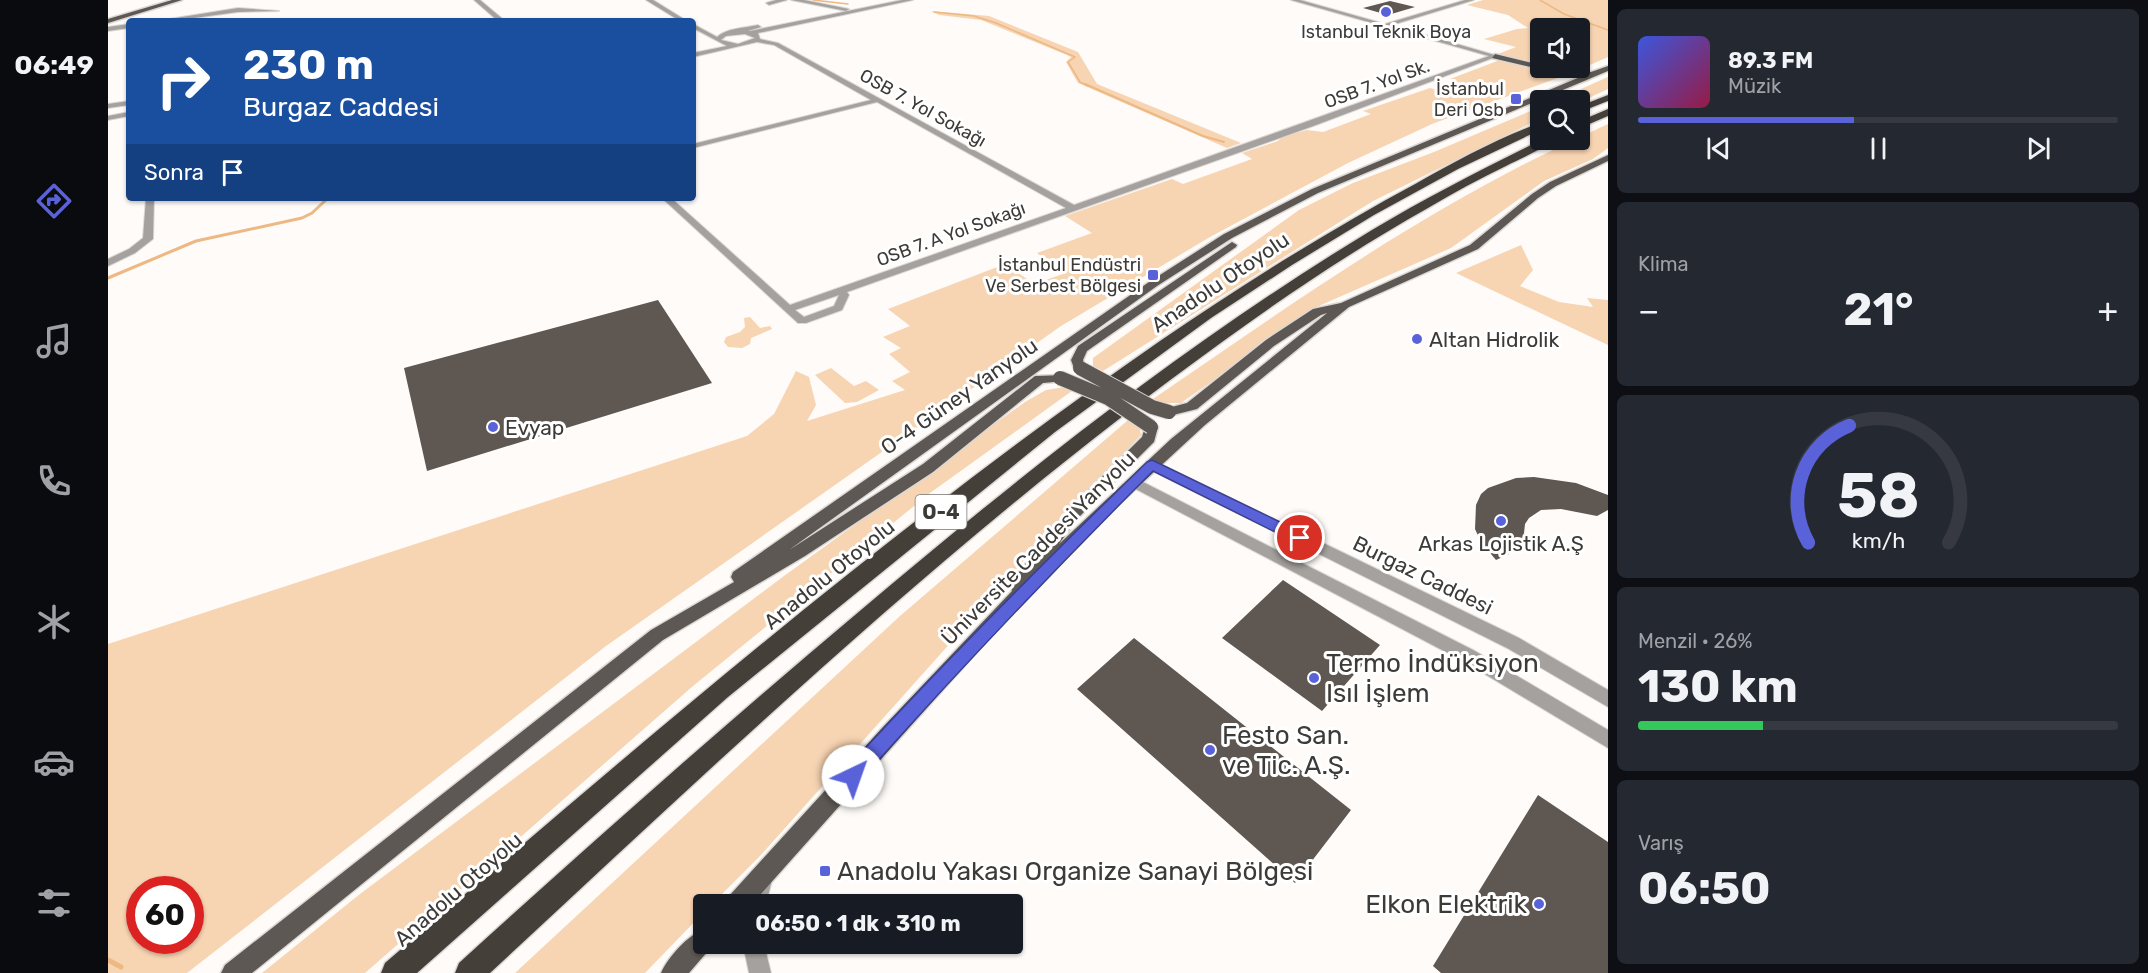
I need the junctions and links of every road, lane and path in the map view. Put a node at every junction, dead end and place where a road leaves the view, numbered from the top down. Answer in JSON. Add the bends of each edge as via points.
{"nodes":[{"id":1,"x":179,"y":0,"type":"edge"},
{"id":2,"x":477,"y":0,"type":"edge"},
{"id":3,"x":649,"y":0,"type":"edge"},
{"id":4,"x":784,"y":0,"type":"edge"},
{"id":5,"x":794,"y":0,"type":"edge"},
{"id":6,"x":893,"y":0,"type":"edge"},
{"id":7,"x":910,"y":0,"type":"edge"},
{"id":8,"x":1294,"y":0,"type":"edge"},
{"id":9,"x":1471,"y":0,"type":"edge"},
{"id":10,"x":769,"y":3,"type":"dead end"},
{"id":11,"x":846,"y":9,"type":"junction"},
{"id":12,"x":276,"y":11,"type":"dead end"},
{"id":13,"x":180,"y":18,"type":"edge"},
{"id":14,"x":498,"y":18,"type":"edge"},
{"id":15,"x":679,"y":18,"type":"edge"},
{"id":16,"x":108,"y":21,"type":"edge"},
{"id":17,"x":1387,"y":25,"type":"junction"},
{"id":18,"x":126,"y":26,"type":"edge"},
{"id":19,"x":696,"y":28,"type":"edge"},
{"id":20,"x":108,"y":29,"type":"edge"},
{"id":21,"x":734,"y":32,"type":"junction"},
{"id":22,"x":750,"y":33,"type":"junction"},
{"id":23,"x":720,"y":39,"type":"junction"},
{"id":24,"x":757,"y":40,"type":"junction"},
{"id":25,"x":741,"y":45,"type":"junction"},
{"id":26,"x":696,"y":51,"type":"edge"},
{"id":27,"x":696,"y":52,"type":"edge"},
{"id":28,"x":1495,"y":56,"type":"junction"},
{"id":29,"x":1608,"y":68,"type":"edge"},
{"id":30,"x":1597,"y":72,"type":"junction"},
{"id":31,"x":1562,"y":88,"type":"junction"},
{"id":32,"x":1608,"y":98,"type":"edge"},
{"id":33,"x":878,"y":100,"type":"junction"},
{"id":34,"x":126,"y":103,"type":"edge"},
{"id":35,"x":1590,"y":105,"type":"edge"},
{"id":36,"x":108,"y":106,"type":"edge"},
{"id":37,"x":1608,"y":112,"type":"edge"},
{"id":38,"x":126,"y":115,"type":"edge"},
{"id":39,"x":108,"y":118,"type":"edge"},
{"id":40,"x":1590,"y":120,"type":"edge"},
{"id":41,"x":1530,"y":131,"type":"edge"},
{"id":42,"x":696,"y":145,"type":"edge"},
{"id":43,"x":1530,"y":149,"type":"edge"},
{"id":44,"x":1608,"y":158,"type":"edge"},
{"id":45,"x":150,"y":201,"type":"edge"},
{"id":46,"x":669,"y":201,"type":"edge"},
{"id":47,"x":1293,"y":202,"type":"junction"},
{"id":48,"x":1073,"y":208,"type":"junction"},
{"id":49,"x":108,"y":263,"type":"edge"},
{"id":50,"x":840,"y":291,"type":"junction"},
{"id":51,"x":1345,"y":304,"type":"junction"},
{"id":52,"x":788,"y":309,"type":"junction"},
{"id":53,"x":1152,"y":465,"type":"junction"},
{"id":54,"x":1135,"y":483,"type":"junction"},
{"id":55,"x":987,"y":630,"type":"junction"},
{"id":56,"x":657,"y":635,"type":"junction"},
{"id":57,"x":1608,"y":699,"type":"edge"},
{"id":58,"x":1608,"y":740,"type":"edge"},
{"id":59,"x":763,"y":876,"type":"junction"},
{"id":60,"x":746,"y":894,"type":"edge"},
{"id":61,"x":758,"y":894,"type":"edge"},
{"id":62,"x":693,"y":952,"type":"edge"},
{"id":63,"x":756,"y":954,"type":"edge"},
{"id":64,"x":233,"y":973,"type":"edge"},
{"id":65,"x":395,"y":973,"type":"edge"},
{"id":66,"x":469,"y":973,"type":"edge"},
{"id":67,"x":673,"y":973,"type":"edge"},
{"id":68,"x":760,"y":973,"type":"edge"}],
"edges":[{"from":1,"to":16,"type":"main road"},
{"from":2,"to":14,"type":"street"},
{"from":3,"to":15,"type":"street"},
{"from":4,"to":10,"type":"street"},
{"from":5,"to":11,"type":"street"},
{"from":6,"to":11,"type":"street"},
{"from":7,"to":22,"type":"street"},
{"from":8,"to":17,"type":"street","name":"OSB 7. Yol Sk."},
{"from":9,"to":17,"type":"street"},
{"from":11,"to":21,"type":"street"},
{"from":12,"to":13,"type":"street","via":[[238,10]]},
{"from":17,"to":28,"type":"street","name":"OSB 7. Yol Sk."},
{"from":18,"to":20,"type":"street"},
{"from":19,"to":23,"type":"street"},
{"from":21,"to":22,"type":"street"},
{"from":21,"to":23,"type":"street"},
{"from":22,"to":24,"type":"street","via":[[758,36]]},
{"from":23,"to":25,"type":"street"},
{"from":23,"to":26,"type":"street"},
{"from":24,"to":25,"type":"street"},
{"from":24,"to":33,"type":"street","name":"OSB 7. Yol Sokağı","via":[[776,44]]},
{"from":25,"to":27,"type":"street"},
{"from":28,"to":30,"type":"main road","via":[[1560,72]]},
{"from":28,"to":31,"type":"main road","via":[[1558,75],[1564,80]]},
{"from":28,"to":48,"type":"street","name":"OSB 7. Yol Sk."},
{"from":29,"to":30,"type":"main road"},
{"from":30,"to":31,"type":"main road"},
{"from":31,"to":47,"type":"main road"},
{"from":32,"to":35,"type":"highway"},
{"from":33,"to":42,"type":"street"},
{"from":33,"to":48,"type":"street","name":"OSB 7. Yol Sokağı"},
{"from":34,"to":36,"type":"street"},
{"from":37,"to":40,"type":"highway"},
{"from":38,"to":39,"type":"street"},
{"from":41,"to":65,"type":"highway","name":"Anadolu Otoyolu","number":"O-4","via":[[1329,237],[1161,348],[1056,424],[953,502],[720,691]]},
{"from":43,"to":66,"type":"highway","number":"O-4","via":[[1421,207],[1331,261],[1232,328],[1085,438],[938,555],[649,808]]},
{"from":44,"to":51,"type":"main road","via":[[1553,184],[1474,247]]},
{"from":45,"to":49,"type":"street","via":[[148,239]]},
{"from":46,"to":52,"type":"street"},
{"from":47,"to":51,"type":"main road","bridge":true,"via":[[1082,349],[1077,360],[1080,368],[1152,407],[1169,412],[1183,410],[1317,312]]},
{"from":47,"to":56,"type":"main road","name":"O-4 Güney Yanyolu","via":[[1228,236],[1153,284]]},
{"from":48,"to":50,"type":"street","name":"OSB 7. A Yol Sokağı"},
{"from":50,"to":52,"type":"street","name":"OSB 7. A Yol Sokağı"},
{"from":50,"to":52,"type":"street","via":[[844,295],[837,308],[802,321]]},
{"from":51,"to":53,"type":"main road","name":"Üniversite Caddesi Yanyolu","via":[[1247,380]]},
{"from":53,"to":54,"type":"main road","name":"Üniversite Caddesi Yanyolu"},
{"from":53,"to":57,"type":"street","name":"Burgaz Caddesi","via":[[1513,643]]},
{"from":54,"to":55,"type":"main road","name":"Üniversite Caddesi Yanyolu"},
{"from":54,"to":58,"type":"street","via":[[1469,656]]},
{"from":55,"to":56,"type":"main road","bridge":true,"via":[[1072,515],[1149,440],[1151,428],[1138,416],[1077,383],[1060,378],[1040,379],[928,468],[799,552]]},
{"from":55,"to":59,"type":"main road","name":"Üniversite Caddesi Yanyolu"},
{"from":56,"to":64,"type":"main road"},
{"from":59,"to":60,"type":"main road","name":"Üniversite Caddesi Yanyolu"},
{"from":59,"to":61,"type":"street"},
{"from":62,"to":67,"type":"main road"},
{"from":63,"to":68,"type":"street"}]}
